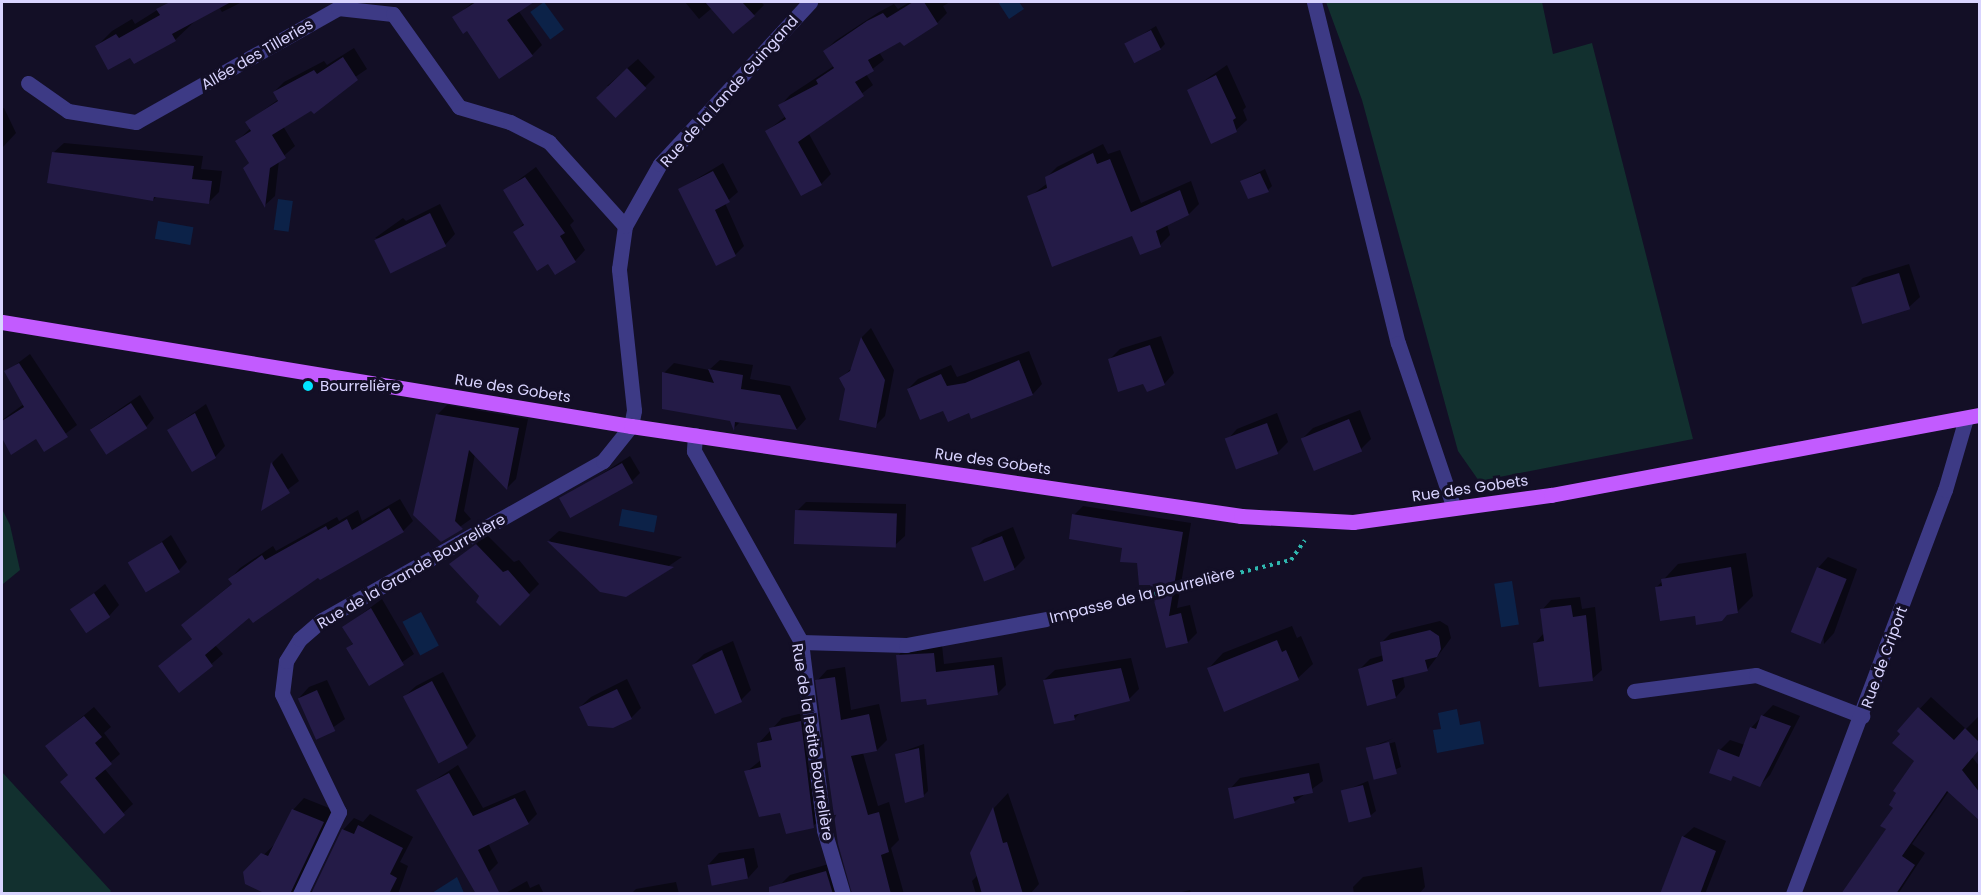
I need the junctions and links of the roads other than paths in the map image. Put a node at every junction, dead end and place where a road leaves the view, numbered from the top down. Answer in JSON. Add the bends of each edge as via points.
{"nodes":[{"id":1,"x":810,"y":2,"type":"edge"},
{"id":2,"x":1314,"y":2,"type":"edge"},
{"id":3,"x":28,"y":83,"type":"dead end"},
{"id":4,"x":625,"y":226,"type":"junction"},
{"id":5,"x":2,"y":322,"type":"edge"},
{"id":6,"x":1973,"y":416,"type":"edge"},
{"id":7,"x":631,"y":426,"type":"junction"},
{"id":8,"x":695,"y":435,"type":"junction"},
{"id":9,"x":1454,"y":508,"type":"junction"},
{"id":10,"x":1046,"y":620,"type":"road end"},
{"id":11,"x":801,"y":642,"type":"junction"},
{"id":12,"x":1634,"y":691,"type":"dead end"},
{"id":13,"x":1862,"y":716,"type":"junction"},
{"id":14,"x":300,"y":894,"type":"edge"},
{"id":15,"x":843,"y":894,"type":"edge"},
{"id":16,"x":1793,"y":894,"type":"edge"}],
"edges":[{"from":1,"to":4,"type":"street","name":"Rue de la Lande Guingand","via":[[660,164]]},
{"from":2,"to":9,"type":"street","via":[[1398,343]]},
{"from":3,"to":4,"type":"street","name":"Allée des Tilleries","via":[[68,111],[136,122],[338,8],[393,14],[459,107],[510,122],[549,142]]},
{"from":4,"to":7,"type":"street","name":"Rue de la Lande Guingand","via":[[619,268],[634,410]]},
{"from":5,"to":7,"type":"main road","name":"Rue des Gobets"},
{"from":6,"to":9,"type":"main road","name":"Rue des Gobets","via":[[1551,495]]},
{"from":6,"to":13,"type":"street","name":"Rue de Criport"},
{"from":7,"to":8,"type":"main road","name":"Rue des Gobets"},
{"from":7,"to":14,"type":"street","name":"Rue de la Grande Bourrelière","via":[[603,461],[322,620],[300,639],[286,661],[282,694],[339,812]]},
{"from":8,"to":9,"type":"main road","name":"Rue des Gobets","via":[[1240,516],[1353,522]]},
{"from":8,"to":11,"type":"street","name":"Rue de la Petite Bourrelière","via":[[694,451]]},
{"from":10,"to":11,"type":"street","name":"Impasse de la Bourrelière","via":[[906,645]]},
{"from":11,"to":15,"type":"street","name":"Rue de la Petite Bourrelière","via":[[824,830]]},
{"from":12,"to":13,"type":"street","via":[[1756,675]]},
{"from":13,"to":16,"type":"street","name":"Rue de Criport"}]}
